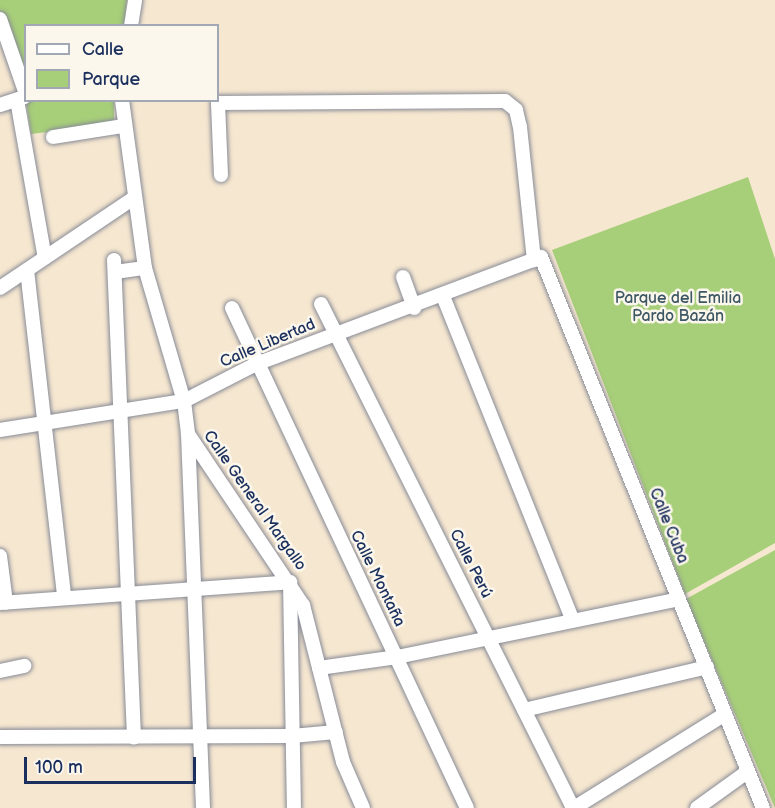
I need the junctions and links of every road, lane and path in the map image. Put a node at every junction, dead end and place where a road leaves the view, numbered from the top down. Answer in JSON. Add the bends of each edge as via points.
{"nodes":[{"id":1,"x":135,"y":0,"type":"edge"},
{"id":2,"x":0,"y":19,"type":"edge"},
{"id":3,"x":131,"y":24,"type":"edge"},
{"id":4,"x":23,"y":97,"type":"edge"},
{"id":5,"x":122,"y":102,"type":"edge"},
{"id":6,"x":0,"y":105,"type":"edge"},
{"id":7,"x":123,"y":126,"type":"junction"},
{"id":8,"x":53,"y":137,"type":"dead end"},
{"id":9,"x":221,"y":175,"type":"dead end"},
{"id":10,"x":134,"y":198,"type":"junction"},
{"id":11,"x":45,"y":258,"type":"junction"},
{"id":12,"x":537,"y":258,"type":"junction"},
{"id":13,"x":145,"y":268,"type":"junction"},
{"id":14,"x":27,"y":270,"type":"junction"},
{"id":15,"x":403,"y":277,"type":"dead end"},
{"id":16,"x":0,"y":288,"type":"edge"},
{"id":17,"x":442,"y":296,"type":"junction"},
{"id":18,"x":321,"y":304,"type":"dead end"},
{"id":19,"x":232,"y":308,"type":"dead end"},
{"id":20,"x":414,"y":308,"type":"junction"},
{"id":21,"x":335,"y":334,"type":"junction"},
{"id":22,"x":256,"y":364,"type":"junction"},
{"id":23,"x":184,"y":401,"type":"junction"},
{"id":24,"x":122,"y":413,"type":"junction"},
{"id":25,"x":44,"y":423,"type":"junction"},
{"id":26,"x":0,"y":430,"type":"edge"},
{"id":27,"x":188,"y":434,"type":"junction"},
{"id":28,"x":0,"y":556,"type":"edge"},
{"id":29,"x":290,"y":582,"type":"junction"},
{"id":30,"x":193,"y":587,"type":"junction"},
{"id":31,"x":128,"y":592,"type":"junction"},
{"id":32,"x":64,"y":597,"type":"junction"},
{"id":33,"x":679,"y":599,"type":"junction"},
{"id":34,"x":3,"y":603,"type":"edge"},
{"id":35,"x":572,"y":619,"type":"junction"},
{"id":36,"x":488,"y":638,"type":"junction"},
{"id":37,"x":397,"y":657,"type":"junction"},
{"id":38,"x":24,"y":666,"type":"dead end"},
{"id":39,"x":319,"y":668,"type":"junction"},
{"id":40,"x":707,"y":668,"type":"junction"},
{"id":41,"x":0,"y":671,"type":"edge"},
{"id":42,"x":524,"y":710,"type":"junction"},
{"id":43,"x":725,"y":714,"type":"junction"},
{"id":44,"x":336,"y":732,"type":"junction"},
{"id":45,"x":200,"y":736,"type":"junction"},
{"id":46,"x":292,"y":736,"type":"junction"},
{"id":47,"x":0,"y":737,"type":"edge"},
{"id":48,"x":134,"y":738,"type":"junction"},
{"id":49,"x":747,"y":771,"type":"junction"},
{"id":50,"x":203,"y":808,"type":"edge"},
{"id":51,"x":294,"y":808,"type":"edge"},
{"id":52,"x":363,"y":808,"type":"edge"},
{"id":53,"x":467,"y":808,"type":"edge"},
{"id":54,"x":573,"y":808,"type":"edge"},
{"id":55,"x":698,"y":808,"type":"edge"},
{"id":56,"x":764,"y":808,"type":"edge"}],
"edges":[{"from":1,"to":3,"type":"street"},
{"from":2,"to":4,"type":"street"},
{"from":4,"to":6,"type":"street"},
{"from":4,"to":11,"type":"street"},
{"from":5,"to":7,"type":"street","name":"Calle General Margallo"},
{"from":7,"to":8,"type":"street"},
{"from":7,"to":10,"type":"street","name":"Calle General Margallo"},
{"from":9,"to":12,"type":"street","name":"Calle Cuba","via":[[218,103],[505,101],[516,110],[520,127]]},
{"from":10,"to":11,"type":"street"},
{"from":10,"to":13,"type":"street","name":"Calle General Margallo"},
{"from":11,"to":14,"type":"street"},
{"from":12,"to":17,"type":"street","name":"Calle Libertad"},
{"from":12,"to":33,"type":"street","name":"Calle Cuba"},
{"from":13,"to":23,"type":"street","name":"Calle General Margallo"},
{"from":13,"to":24,"type":"street","via":[[114,266]]},
{"from":14,"to":16,"type":"street"},
{"from":14,"to":25,"type":"street"},
{"from":15,"to":20,"type":"street"},
{"from":17,"to":20,"type":"street","name":"Calle Libertad"},
{"from":17,"to":35,"type":"street"},
{"from":18,"to":21,"type":"street","name":"Calle Perú"},
{"from":19,"to":22,"type":"street","name":"Calle Montaña"},
{"from":20,"to":21,"type":"street","name":"Calle Libertad"},
{"from":21,"to":22,"type":"street","name":"Calle Libertad"},
{"from":21,"to":36,"type":"street","name":"Calle Perú"},
{"from":22,"to":23,"type":"street","name":"Calle Libertad"},
{"from":22,"to":37,"type":"street","name":"Calle Montaña"},
{"from":23,"to":24,"type":"street","name":"Calle Libertad"},
{"from":23,"to":27,"type":"street","name":"Calle General Margallo"},
{"from":24,"to":25,"type":"street","name":"Calle Libertad"},
{"from":24,"to":31,"type":"street"},
{"from":25,"to":26,"type":"street","name":"Calle Libertad"},
{"from":25,"to":32,"type":"street"},
{"from":27,"to":29,"type":"street","name":"Calle General Margallo"},
{"from":27,"to":30,"type":"street"},
{"from":28,"to":34,"type":"street"},
{"from":29,"to":30,"type":"street"},
{"from":29,"to":39,"type":"street","name":"Calle General Margallo","via":[[303,604]]},
{"from":29,"to":46,"type":"street"},
{"from":30,"to":31,"type":"street"},
{"from":30,"to":45,"type":"street"},
{"from":31,"to":32,"type":"street"},
{"from":31,"to":48,"type":"street"},
{"from":32,"to":34,"type":"street"},
{"from":33,"to":35,"type":"street"},
{"from":33,"to":40,"type":"street","name":"Calle Cuba"},
{"from":35,"to":36,"type":"street"},
{"from":36,"to":37,"type":"street"},
{"from":36,"to":42,"type":"street","name":"Calle Perú"},
{"from":37,"to":39,"type":"street"},
{"from":37,"to":53,"type":"street","name":"Calle Montaña"},
{"from":38,"to":41,"type":"street"},
{"from":39,"to":44,"type":"street","name":"Calle General Margallo"},
{"from":40,"to":42,"type":"street"},
{"from":40,"to":43,"type":"street","name":"Calle Cuba"},
{"from":42,"to":54,"type":"street","name":"Calle Perú"},
{"from":43,"to":49,"type":"street","name":"Calle Cuba"},
{"from":43,"to":54,"type":"street"},
{"from":44,"to":46,"type":"street"},
{"from":44,"to":52,"type":"street","name":"Calle General Margallo"},
{"from":45,"to":46,"type":"street"},
{"from":45,"to":48,"type":"street"},
{"from":45,"to":50,"type":"street"},
{"from":46,"to":51,"type":"street"},
{"from":47,"to":48,"type":"street"},
{"from":49,"to":55,"type":"street"},
{"from":49,"to":56,"type":"street","name":"Calle Cuba"}]}
